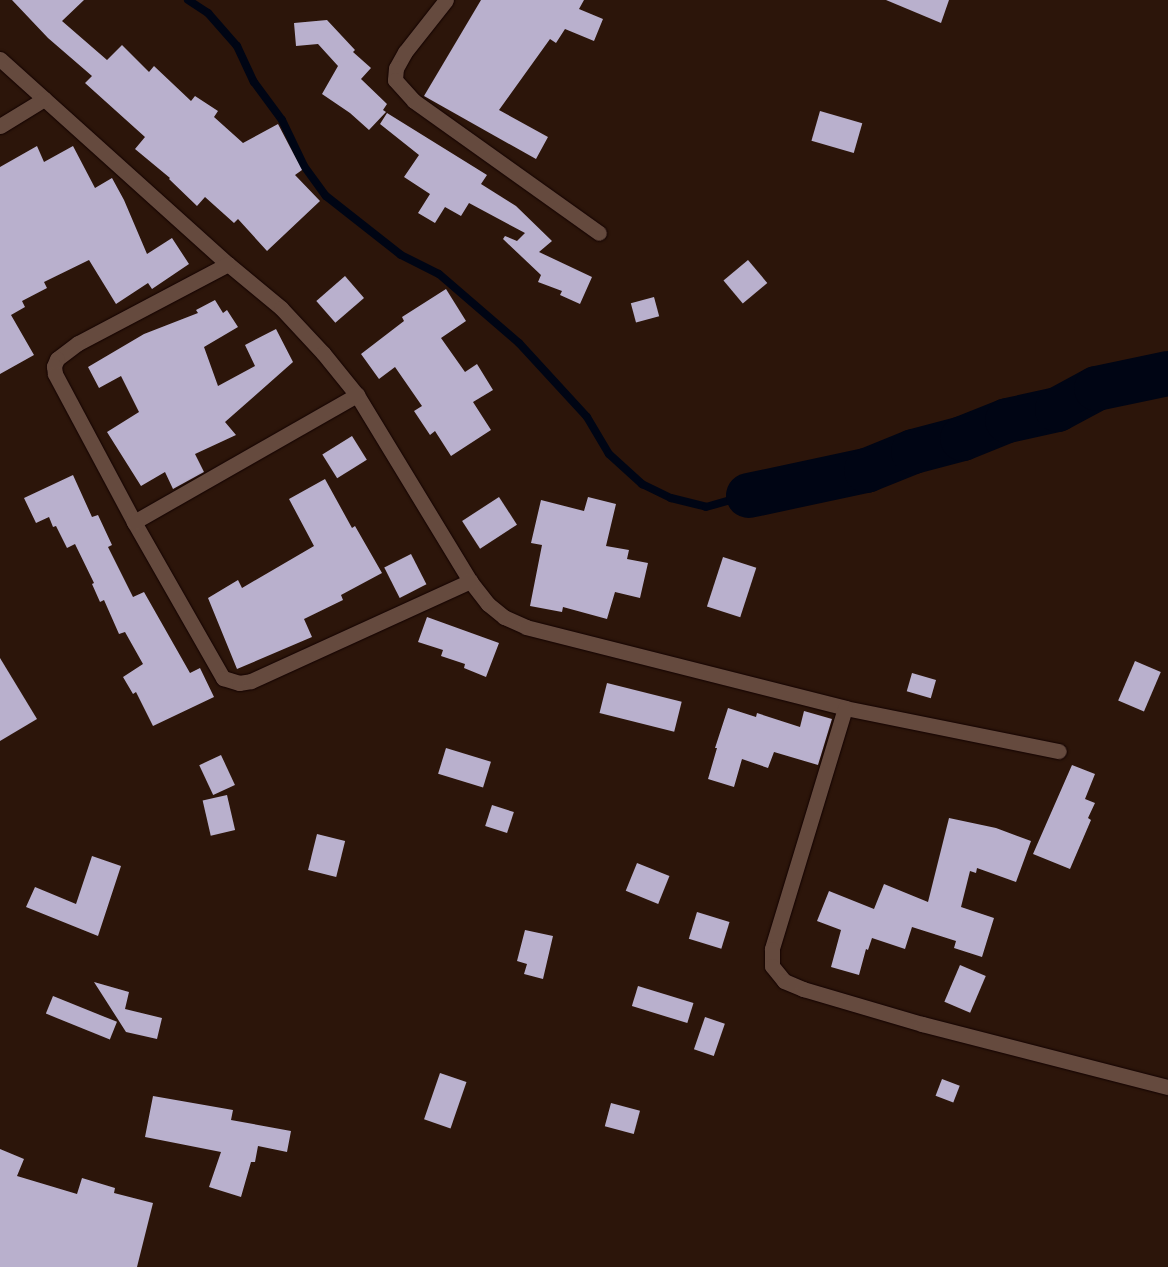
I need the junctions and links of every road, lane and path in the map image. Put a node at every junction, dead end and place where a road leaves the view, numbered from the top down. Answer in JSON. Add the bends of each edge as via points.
{"nodes":[{"id":1,"x":446,"y":0,"type":"edge"},
{"id":2,"x":0,"y":59,"type":"edge"},
{"id":3,"x":44,"y":99,"type":"junction"},
{"id":4,"x":0,"y":126,"type":"edge"},
{"id":5,"x":599,"y":233,"type":"dead end"},
{"id":6,"x":228,"y":264,"type":"junction"},
{"id":7,"x":357,"y":395,"type":"junction"},
{"id":8,"x":134,"y":522,"type":"junction"},
{"id":9,"x":470,"y":581,"type":"junction"},
{"id":10,"x":845,"y":708,"type":"junction"},
{"id":11,"x":1059,"y":751,"type":"dead end"},
{"id":12,"x":1168,"y":1087,"type":"edge"}],
"edges":[{"from":1,"to":5,"type":"street","via":[[405,52],[396,68],[395,80],[414,101]]},
{"from":2,"to":3,"type":"street"},
{"from":3,"to":4,"type":"street"},
{"from":3,"to":6,"type":"street"},
{"from":6,"to":7,"type":"street","via":[[281,308]]},
{"from":6,"to":8,"type":"street","via":[[78,344],[57,359],[55,374]]},
{"from":7,"to":8,"type":"street"},
{"from":7,"to":9,"type":"street"},
{"from":8,"to":9,"type":"street","via":[[219,672],[223,678],[239,683],[251,681]]},
{"from":9,"to":10,"type":"street","via":[[504,617],[526,627]]},
{"from":10,"to":11,"type":"street"},
{"from":10,"to":12,"type":"street","via":[[772,949],[772,966],[784,981],[922,1024]]}]}
